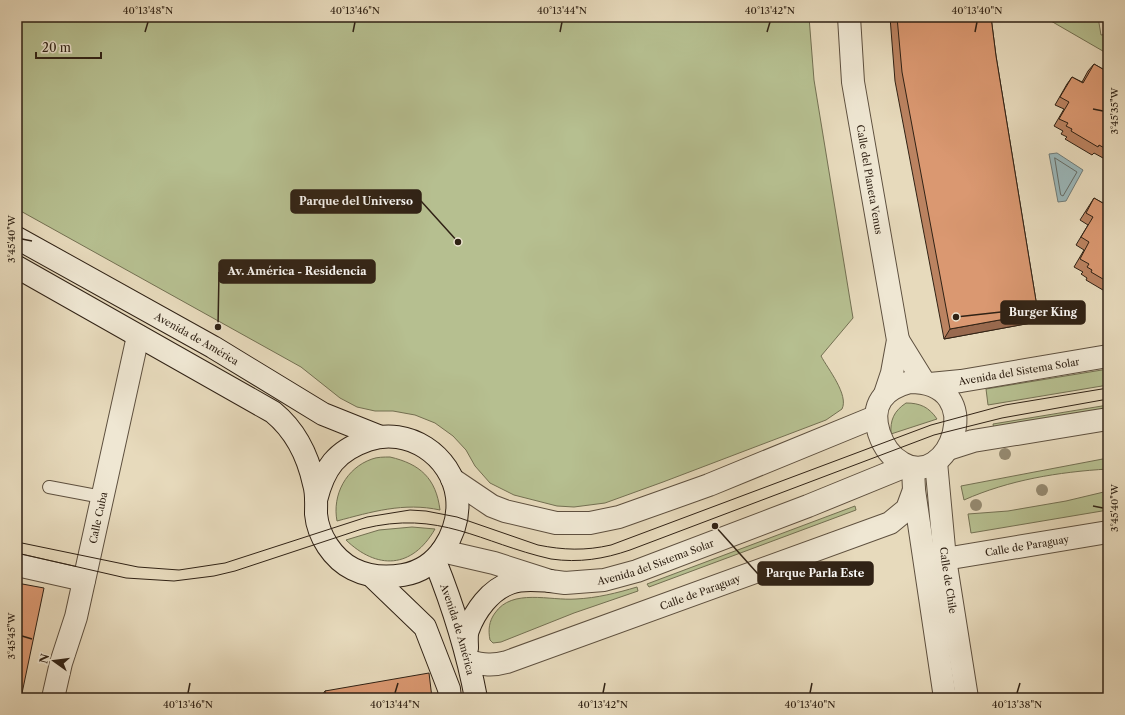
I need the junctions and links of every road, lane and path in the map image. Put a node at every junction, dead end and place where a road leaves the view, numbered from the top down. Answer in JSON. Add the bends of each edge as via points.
{"nodes":[{"id":1,"x":849,"y":17,"type":"edge"},
{"id":2,"x":17,"y":238,"type":"edge"},
{"id":3,"x":17,"y":267,"type":"edge"},
{"id":4,"x":138,"y":336,"type":"junction"},
{"id":5,"x":898,"y":340,"type":"junction"},
{"id":6,"x":1108,"y":356,"type":"edge"},
{"id":7,"x":927,"y":383,"type":"junction"},
{"id":8,"x":885,"y":394,"type":"junction"},
{"id":9,"x":875,"y":417,"type":"junction"},
{"id":10,"x":1108,"y":420,"type":"edge"},
{"id":11,"x":378,"y":436,"type":"junction"},
{"id":12,"x":942,"y":455,"type":"junction"},
{"id":13,"x":909,"y":467,"type":"junction"},
{"id":14,"x":452,"y":479,"type":"junction"},
{"id":15,"x":49,"y":487,"type":"dead end"},
{"id":16,"x":914,"y":490,"type":"junction"},
{"id":17,"x":102,"y":497,"type":"junction"},
{"id":18,"x":316,"y":500,"type":"junction"},
{"id":19,"x":1108,"y":532,"type":"edge"},
{"id":20,"x":439,"y":556,"type":"junction"},
{"id":21,"x":945,"y":559,"type":"junction"},
{"id":22,"x":17,"y":565,"type":"edge"},
{"id":23,"x":372,"y":576,"type":"junction"},
{"id":24,"x":84,"y":580,"type":"junction"},
{"id":25,"x":550,"y":581,"type":"junction"},
{"id":26,"x":468,"y":655,"type":"junction"},
{"id":27,"x":61,"y":663,"type":"junction"},
{"id":28,"x":53,"y":698,"type":"edge"},
{"id":29,"x":62,"y":698,"type":"edge"},
{"id":30,"x":450,"y":698,"type":"edge"},
{"id":31,"x":476,"y":698,"type":"edge"},
{"id":32,"x":945,"y":698,"type":"edge"},
{"id":33,"x":967,"y":698,"type":"edge"}],
"edges":[{"from":1,"to":5,"type":"street","name":"Calle del Planeta Venus","via":[[853,82]]},
{"from":2,"to":11,"type":"street","name":"Avenida de América","via":[[213,347],[323,414]]},
{"from":3,"to":4,"type":"street","name":"Avenida de América"},
{"from":4,"to":17,"type":"street","name":"Calle Cuba"},
{"from":4,"to":18,"type":"street","name":"Avenida de América","via":[[272,412],[283,421],[292,431],[302,450],[315,484]]},
{"from":5,"to":7,"type":"street","name":"Calle del Planeta Venus"},
{"from":5,"to":8,"type":"street","name":"Calle del Planeta Venus"},
{"from":6,"to":7,"type":"street","name":"Avenida del Sistema Solar","via":[[961,381]]},
{"from":7,"to":8,"type":"street","via":[[910,382]]},
{"from":7,"to":12,"type":"street","via":[[944,392],[952,403],[956,417],[955,429]]},
{"from":8,"to":9,"type":"street"},
{"from":9,"to":13,"type":"street","via":[[883,443],[895,460]]},
{"from":9,"to":14,"type":"street","via":[[709,485],[619,517],[590,523],[556,523],[505,511],[492,506]]},
{"from":10,"to":12,"type":"street","via":[[973,441]]},
{"from":11,"to":14,"type":"street","name":"Avenida de América","via":[[394,436],[425,447],[441,461]]},
{"from":11,"to":18,"type":"street","name":"Avenida de América","via":[[361,442],[331,463],[321,480]]},
{"from":12,"to":13,"type":"street","via":[[924,467]]},
{"from":12,"to":21,"type":"street","name":"Calle de Chile"},
{"from":13,"to":16,"type":"street"},
{"from":13,"to":25,"type":"street","name":"Avenida del Sistema Solar","via":[[632,572],[604,580]]},
{"from":14,"to":20,"type":"street","name":"Avenida de América","via":[[457,496],[457,517],[450,539]]},
{"from":15,"to":17,"type":"lane"},
{"from":16,"to":26,"type":"street","name":"Calle de Paraguay","via":[[907,509],[890,523],[507,662],[481,665]]},
{"from":16,"to":32,"type":"street"},
{"from":17,"to":24,"type":"street","name":"Calle Cuba"},
{"from":18,"to":23,"type":"street","name":"Avenida de América","via":[[316,515],[325,542],[336,557],[352,569]]},
{"from":19,"to":21,"type":"street","name":"Calle de Paraguay"},
{"from":20,"to":23,"type":"street","name":"Avenida de América","via":[[421,570],[407,575],[390,578]]},
{"from":20,"to":25,"type":"street","name":"Avenida del Sistema Solar","via":[[494,563]]},
{"from":20,"to":26,"type":"street","name":"Avenida de América"},
{"from":21,"to":33,"type":"street","name":"Calle de Chile"},
{"from":22,"to":24,"type":"street"},
{"from":23,"to":30,"type":"street","name":"Avenida de América","via":[[425,627]]},
{"from":24,"to":27,"type":"street","name":"Calle Cuba","via":[[76,617]]},
{"from":25,"to":26,"type":"street","via":[[526,580],[510,583],[483,602],[467,631]]},
{"from":26,"to":31,"type":"street","name":"Avenida de América"},
{"from":27,"to":28,"type":"street","name":"Calle Cuba"},
{"from":27,"to":29,"type":"street"}]}
